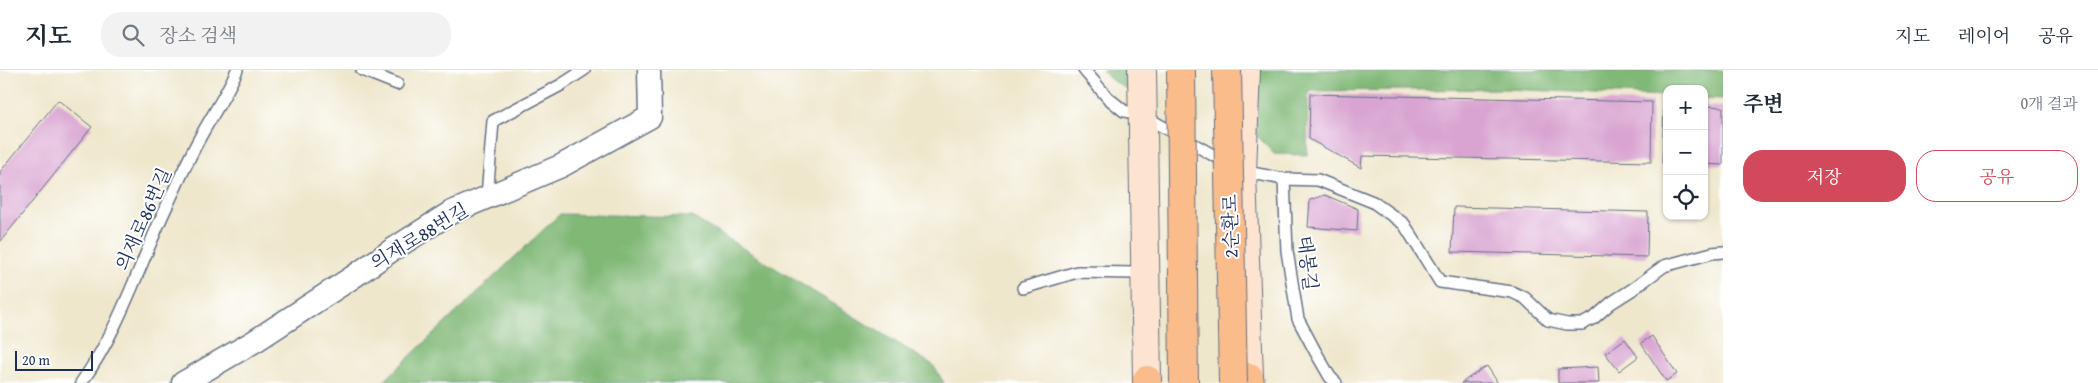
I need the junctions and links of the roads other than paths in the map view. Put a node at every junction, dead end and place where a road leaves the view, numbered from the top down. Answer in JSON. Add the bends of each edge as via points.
{"nodes":[{"id":1,"x":237,"y":70,"type":"edge"},
{"id":2,"x":362,"y":70,"type":"edge"},
{"id":3,"x":584,"y":70,"type":"edge"},
{"id":4,"x":649,"y":70,"type":"edge"},
{"id":5,"x":1084,"y":70,"type":"edge"},
{"id":6,"x":1142,"y":70,"type":"edge"},
{"id":7,"x":1181,"y":70,"type":"edge"},
{"id":8,"x":1227,"y":70,"type":"edge"},
{"id":9,"x":1246,"y":70,"type":"edge"},
{"id":10,"x":397,"y":84,"type":"dead end"},
{"id":11,"x":1134,"y":117,"type":"junction"},
{"id":12,"x":1242,"y":172,"type":"junction"},
{"id":13,"x":1284,"y":178,"type":"junction"},
{"id":14,"x":487,"y":197,"type":"junction"},
{"id":15,"x":1723,"y":252,"type":"edge"},
{"id":16,"x":1133,"y":272,"type":"dead end"},
{"id":17,"x":1023,"y":288,"type":"dead end"},
{"id":18,"x":1147,"y":381,"type":"edge"},
{"id":19,"x":1244,"y":381,"type":"edge"},
{"id":20,"x":81,"y":383,"type":"edge"},
{"id":21,"x":183,"y":383,"type":"edge"},
{"id":22,"x":1184,"y":383,"type":"edge"},
{"id":23,"x":1336,"y":383,"type":"edge"}],
"edges":[{"from":1,"to":20,"type":"lane","name":"의재로86번길","via":[[197,142],[116,322]]},
{"from":2,"to":10,"type":"lane"},
{"from":3,"to":14,"type":"lane","via":[[493,121]]},
{"from":4,"to":14,"type":"street","name":"의재로88번길","via":[[650,117],[561,166]]},
{"from":5,"to":11,"type":"lane","via":[[1108,98]]},
{"from":6,"to":11,"type":"street"},
{"from":7,"to":22,"type":"highway","bridge":true},
{"from":8,"to":19,"type":"highway","name":"2순환로","bridge":true},
{"from":9,"to":12,"type":"street"},
{"from":11,"to":12,"type":"lane"},
{"from":11,"to":18,"type":"street"},
{"from":12,"to":13,"type":"lane"},
{"from":12,"to":19,"type":"street"},
{"from":13,"to":15,"type":"lane","via":[[1318,180],[1374,202],[1404,224],[1440,282],[1512,292],[1525,298],[1548,320],[1567,324],[1582,324],[1594,318],[1664,266]]},
{"from":13,"to":23,"type":"lane","name":"태봉길","via":[[1287,251],[1298,319]]},
{"from":14,"to":21,"type":"street","name":"의재로88번길","via":[[420,231],[255,341]]},
{"from":16,"to":17,"type":"lane","via":[[1077,272]]}]}
